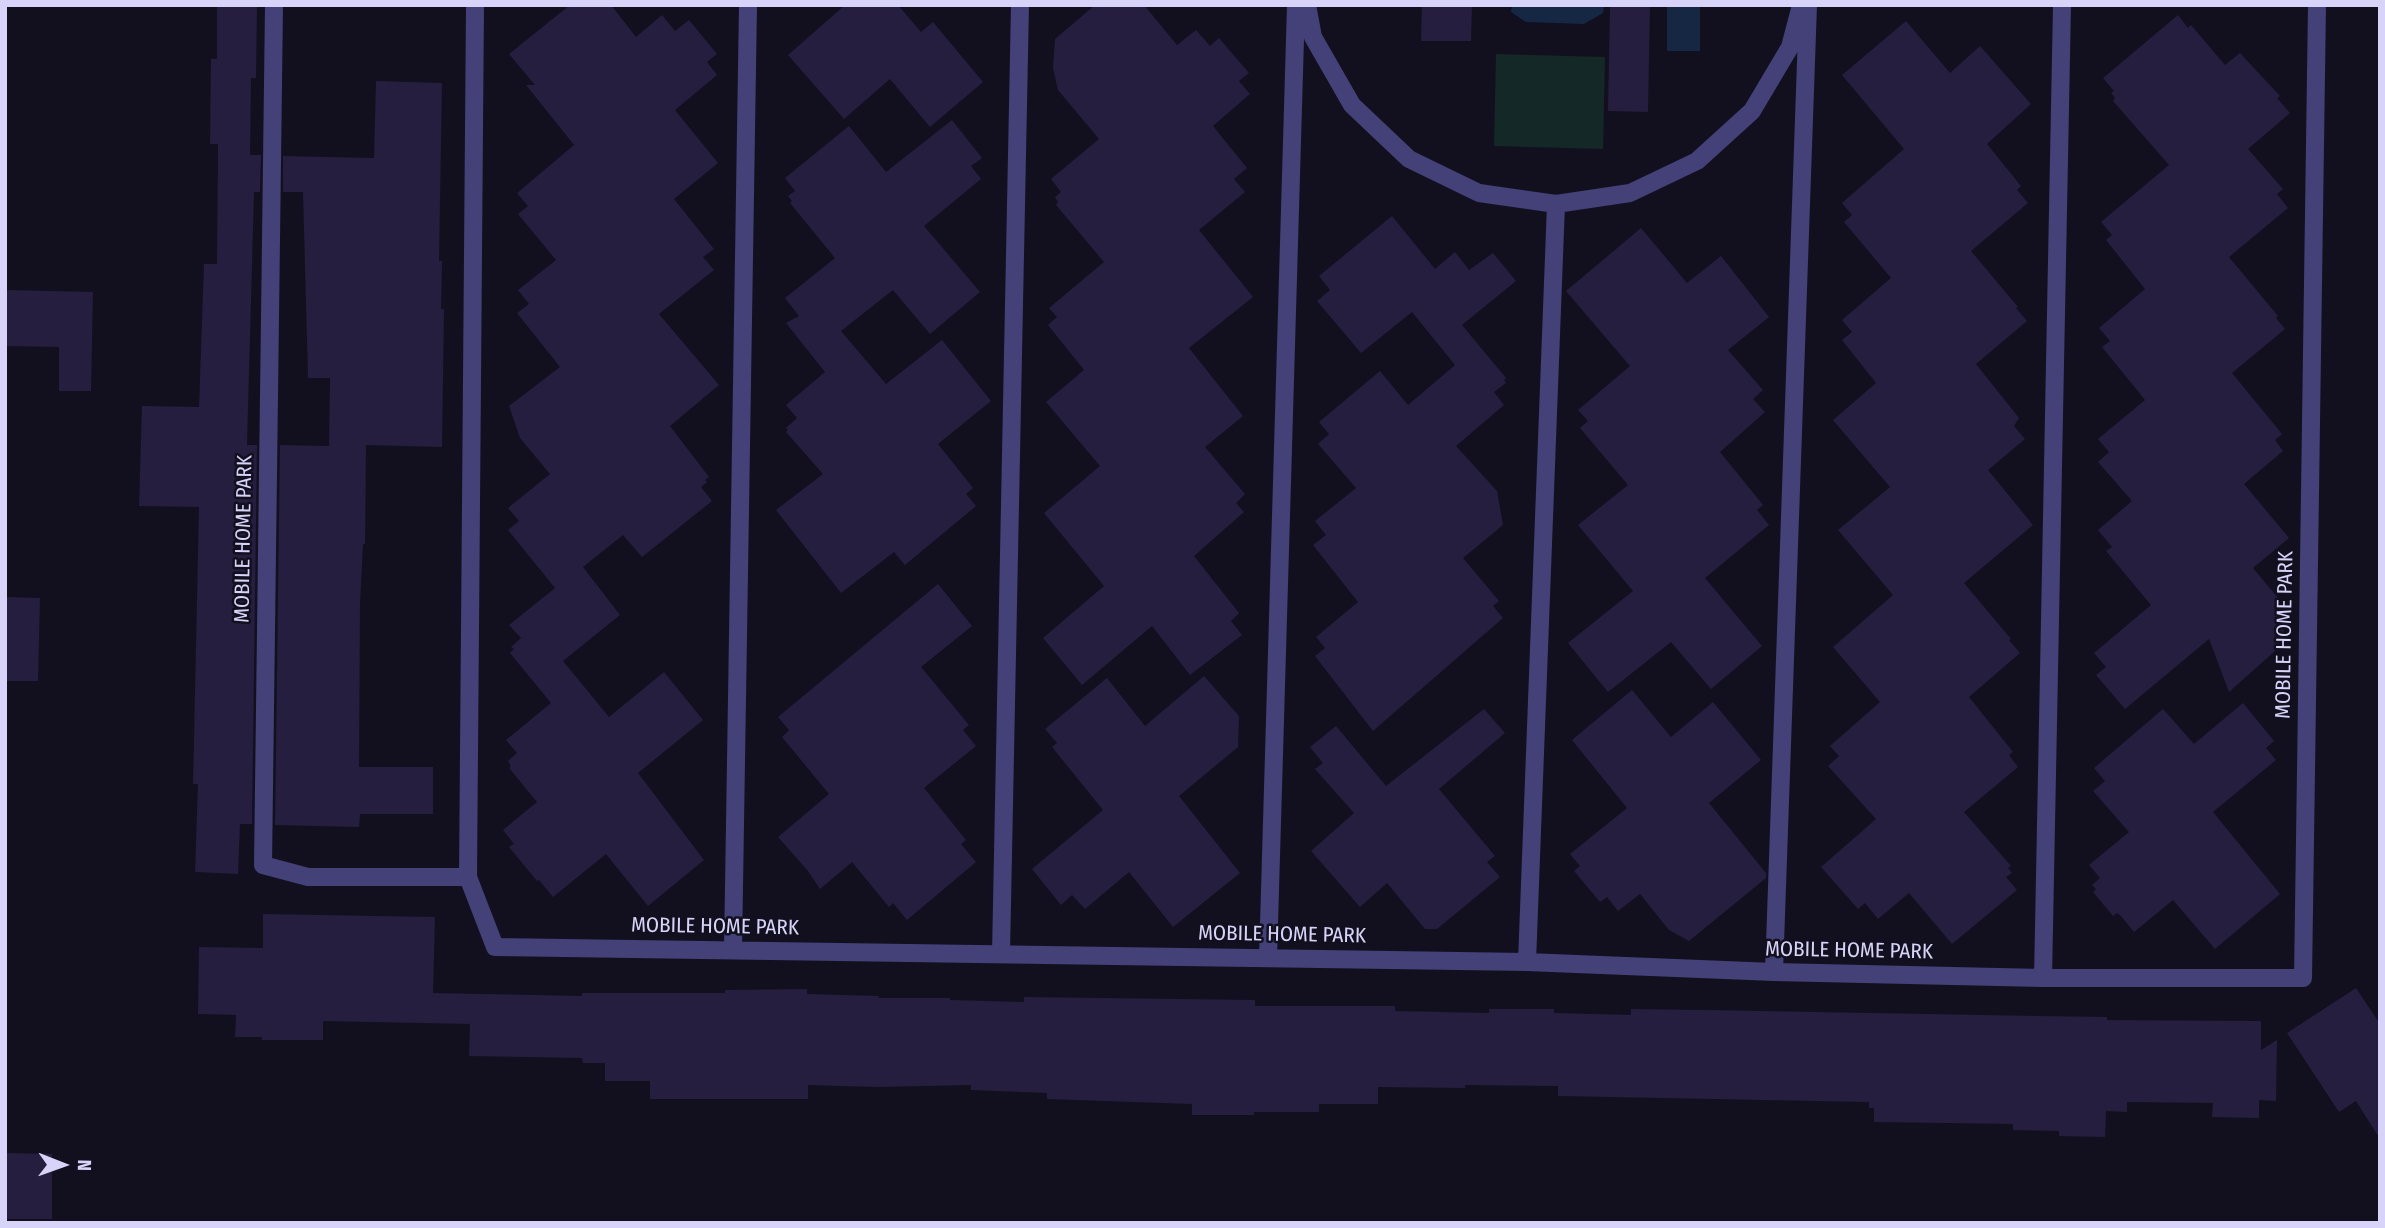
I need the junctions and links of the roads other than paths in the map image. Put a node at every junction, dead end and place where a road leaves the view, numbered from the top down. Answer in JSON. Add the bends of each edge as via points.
{"nodes":[{"id":1,"x":274,"y":5,"type":"edge"},
{"id":2,"x":475,"y":5,"type":"edge"},
{"id":3,"x":748,"y":5,"type":"edge"},
{"id":4,"x":1020,"y":5,"type":"edge"},
{"id":5,"x":1296,"y":5,"type":"edge"},
{"id":6,"x":1307,"y":5,"type":"edge"},
{"id":7,"x":1801,"y":5,"type":"edge"},
{"id":8,"x":1808,"y":5,"type":"edge"},
{"id":9,"x":2062,"y":5,"type":"edge"},
{"id":10,"x":2317,"y":5,"type":"edge"},
{"id":11,"x":1556,"y":204,"type":"junction"},
{"id":12,"x":468,"y":877,"type":"junction"},
{"id":13,"x":733,"y":950,"type":"junction"},
{"id":14,"x":1001,"y":953,"type":"junction"},
{"id":15,"x":1268,"y":958,"type":"junction"},
{"id":16,"x":1527,"y":962,"type":"junction"},
{"id":17,"x":1774,"y":972,"type":"junction"},
{"id":18,"x":2043,"y":978,"type":"junction"}],
"edges":[{"from":1,"to":12,"type":"street","name":"MOBILE HOME PARK","via":[[262,865],[308,877]]},
{"from":2,"to":12,"type":"street","name":"MOBILE HOME PARK"},
{"from":3,"to":13,"type":"street"},
{"from":4,"to":14,"type":"street"},
{"from":5,"to":15,"type":"street"},
{"from":6,"to":11,"type":"street","via":[[1314,37],[1352,105],[1409,159],[1479,193]]},
{"from":7,"to":11,"type":"street","via":[[1790,47],[1752,111],[1697,161],[1630,193]]},
{"from":8,"to":17,"type":"street"},
{"from":9,"to":18,"type":"street"},
{"from":10,"to":18,"type":"street","name":"MOBILE HOME PARK","via":[[2303,978]]},
{"from":11,"to":16,"type":"street"},
{"from":12,"to":13,"type":"street","name":"MOBILE HOME PARK","via":[[495,947]]},
{"from":13,"to":14,"type":"street","name":"MOBILE HOME PARK"},
{"from":14,"to":15,"type":"street","name":"MOBILE HOME PARK"},
{"from":15,"to":16,"type":"street","name":"MOBILE HOME PARK"},
{"from":16,"to":17,"type":"street","name":"MOBILE HOME PARK"},
{"from":17,"to":18,"type":"street","name":"MOBILE HOME PARK"}]}
